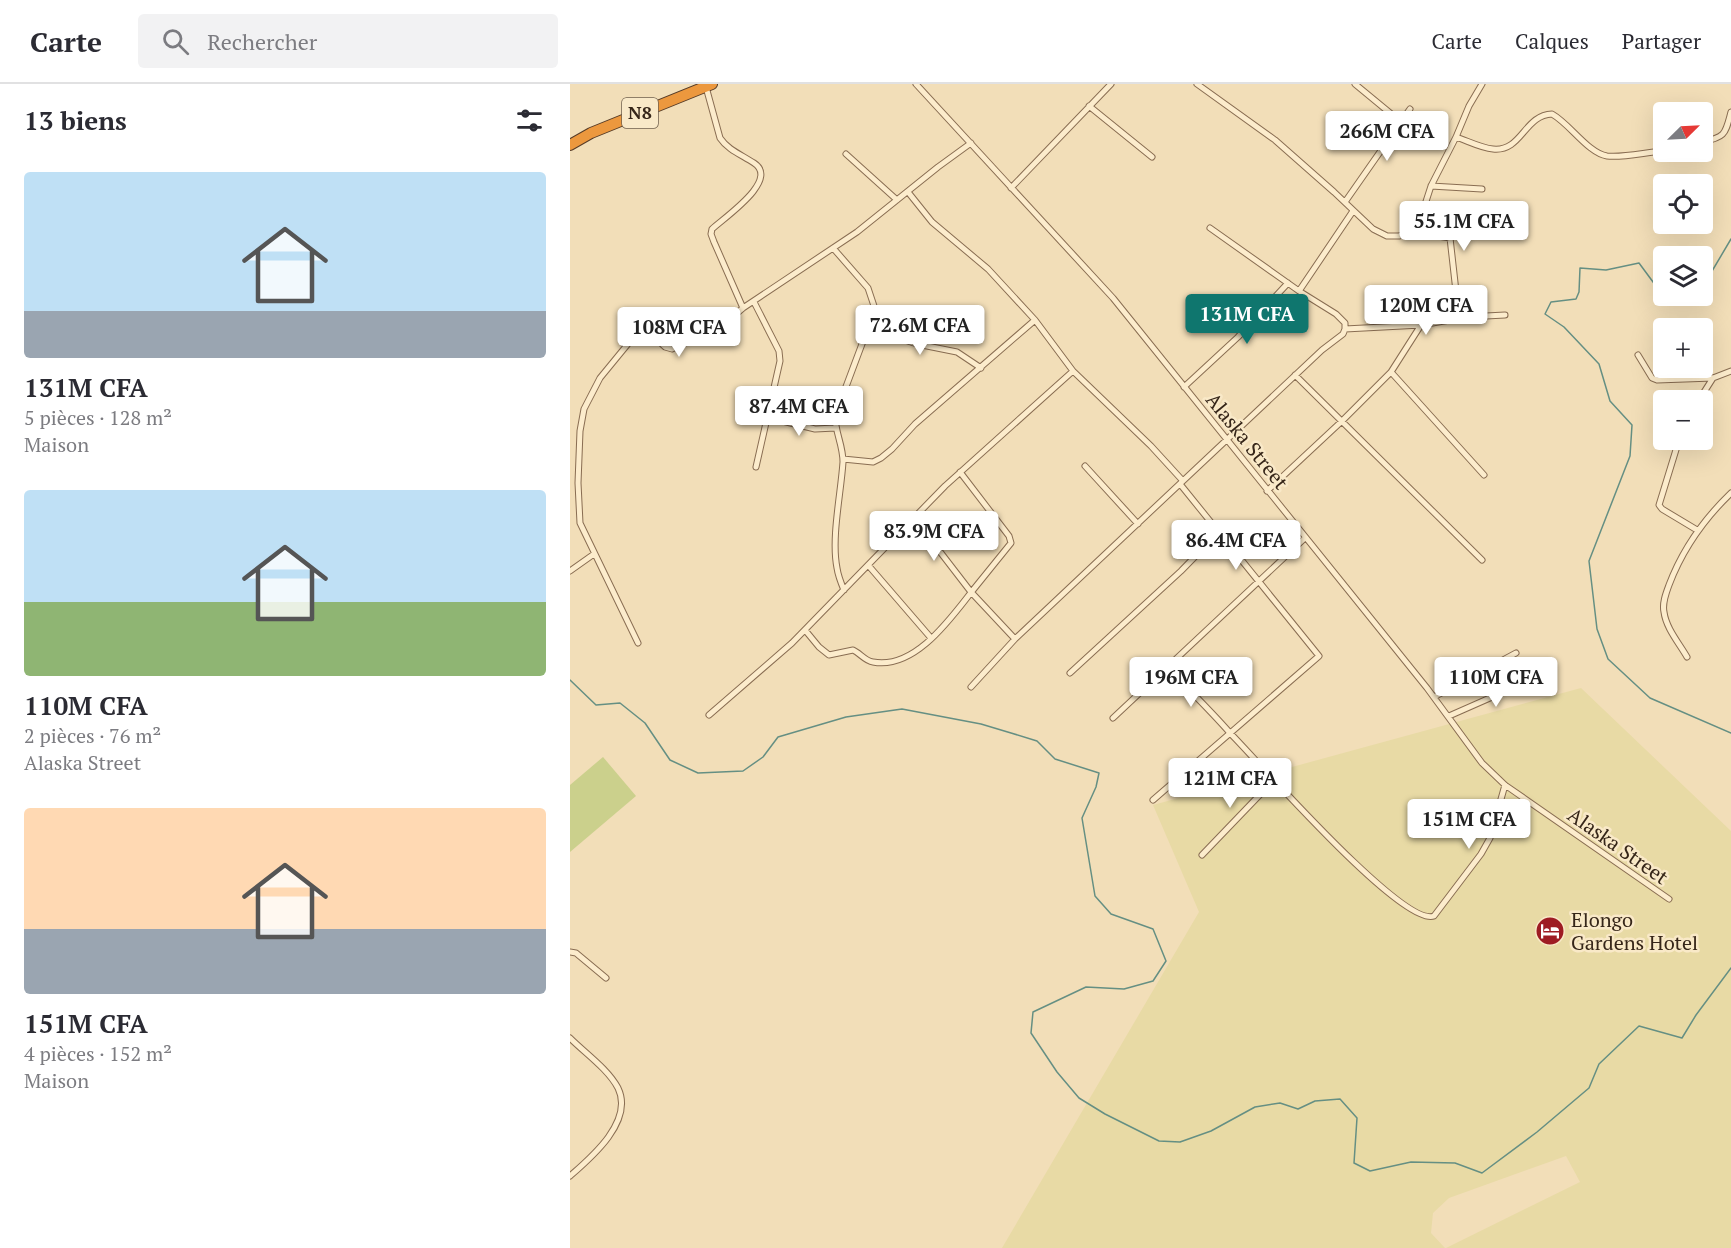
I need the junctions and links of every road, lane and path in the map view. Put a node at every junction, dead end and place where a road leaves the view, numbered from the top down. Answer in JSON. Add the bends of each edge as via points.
{"nodes":[{"id":1,"x":916,"y":84,"type":"edge"},
{"id":2,"x":1112,"y":84,"type":"edge"},
{"id":3,"x":1197,"y":84,"type":"edge"},
{"id":4,"x":1354,"y":84,"type":"edge"},
{"id":5,"x":1482,"y":84,"type":"edge"},
{"id":6,"x":705,"y":85,"type":"edge"},
{"id":7,"x":655,"y":104,"type":"junction"},
{"id":8,"x":1089,"y":106,"type":"junction"},
{"id":9,"x":1410,"y":109,"type":"dead end"},
{"id":10,"x":1731,"y":112,"type":"edge"},
{"id":11,"x":1401,"y":122,"type":"junction"},
{"id":12,"x":570,"y":138,"type":"edge"},
{"id":13,"x":1456,"y":138,"type":"junction"},
{"id":14,"x":1713,"y":139,"type":"edge"},
{"id":15,"x":971,"y":143,"type":"junction"},
{"id":16,"x":570,"y":145,"type":"edge"},
{"id":17,"x":1653,"y":151,"type":"edge"},
{"id":18,"x":846,"y":154,"type":"dead end"},
{"id":19,"x":1152,"y":157,"type":"dead end"},
{"id":20,"x":1431,"y":186,"type":"junction"},
{"id":21,"x":1011,"y":188,"type":"junction"},
{"id":22,"x":1482,"y":189,"type":"dead end"},
{"id":23,"x":908,"y":192,"type":"junction"},
{"id":24,"x":897,"y":200,"type":"junction"},
{"id":25,"x":1345,"y":202,"type":"junction"},
{"id":26,"x":1353,"y":211,"type":"junction"},
{"id":27,"x":1210,"y":228,"type":"dead end"},
{"id":28,"x":1414,"y":232,"type":"junction"},
{"id":29,"x":833,"y":248,"type":"junction"},
{"id":30,"x":1288,"y":283,"type":"junction"},
{"id":31,"x":1299,"y":291,"type":"junction"},
{"id":32,"x":754,"y":302,"type":"junction"},
{"id":33,"x":743,"y":308,"type":"junction"},
{"id":34,"x":1505,"y":315,"type":"dead end"},
{"id":35,"x":1459,"y":318,"type":"junction"},
{"id":36,"x":1035,"y":320,"type":"junction"},
{"id":37,"x":1421,"y":325,"type":"junction"},
{"id":38,"x":868,"y":328,"type":"junction"},
{"id":39,"x":1345,"y":329,"type":"junction"},
{"id":40,"x":1638,"y":355,"type":"dead end"},
{"id":41,"x":981,"y":368,"type":"junction"},
{"id":42,"x":1073,"y":370,"type":"junction"},
{"id":43,"x":1731,"y":371,"type":"edge"},
{"id":44,"x":1391,"y":372,"type":"junction"},
{"id":45,"x":1295,"y":375,"type":"junction"},
{"id":46,"x":1713,"y":378,"type":"junction"},
{"id":47,"x":1184,"y":387,"type":"junction"},
{"id":48,"x":1705,"y":390,"type":"edge"},
{"id":49,"x":766,"y":417,"type":"junction"},
{"id":50,"x":1342,"y":421,"type":"junction"},
{"id":51,"x":835,"y":428,"type":"junction"},
{"id":52,"x":1226,"y":440,"type":"junction"},
{"id":53,"x":1676,"y":450,"type":"edge"},
{"id":54,"x":843,"y":459,"type":"junction"},
{"id":55,"x":1085,"y":466,"type":"dead end"},
{"id":56,"x":756,"y":467,"type":"dead end"},
{"id":57,"x":960,"y":472,"type":"junction"},
{"id":58,"x":1484,"y":475,"type":"dead end"},
{"id":59,"x":1181,"y":483,"type":"junction"},
{"id":60,"x":1267,"y":490,"type":"junction"},
{"id":61,"x":1731,"y":493,"type":"edge"},
{"id":62,"x":914,"y":518,"type":"junction"},
{"id":63,"x":1138,"y":524,"type":"junction"},
{"id":64,"x":1697,"y":530,"type":"junction"},
{"id":65,"x":1220,"y":531,"type":"junction"},
{"id":66,"x":1305,"y":538,"type":"junction"},
{"id":67,"x":594,"y":554,"type":"junction"},
{"id":68,"x":1482,"y":560,"type":"dead end"},
{"id":69,"x":868,"y":565,"type":"junction"},
{"id":70,"x":570,"y":571,"type":"edge"},
{"id":71,"x":1258,"y":581,"type":"junction"},
{"id":72,"x":844,"y":590,"type":"junction"},
{"id":73,"x":971,"y":592,"type":"junction"},
{"id":74,"x":805,"y":630,"type":"junction"},
{"id":75,"x":931,"y":638,"type":"junction"},
{"id":76,"x":1016,"y":639,"type":"junction"},
{"id":77,"x":638,"y":643,"type":"dead end"},
{"id":78,"x":1516,"y":653,"type":"dead end"},
{"id":79,"x":1687,"y":657,"type":"dead end"},
{"id":80,"x":1167,"y":666,"type":"junction"},
{"id":81,"x":1070,"y":673,"type":"dead end"},
{"id":82,"x":1533,"y":679,"type":"dead end"},
{"id":83,"x":971,"y":687,"type":"dead end"},
{"id":84,"x":1434,"y":697,"type":"junction"},
{"id":85,"x":709,"y":715,"type":"dead end"},
{"id":86,"x":1449,"y":717,"type":"junction"},
{"id":87,"x":1113,"y":718,"type":"dead end"},
{"id":88,"x":1231,"y":733,"type":"junction"},
{"id":89,"x":1274,"y":780,"type":"junction"},
{"id":90,"x":1505,"y":785,"type":"junction"},
{"id":91,"x":1153,"y":800,"type":"dead end"},
{"id":92,"x":1202,"y":855,"type":"dead end"},
{"id":93,"x":1669,"y":899,"type":"dead end"},
{"id":94,"x":570,"y":952,"type":"edge"},
{"id":95,"x":606,"y":978,"type":"dead end"},
{"id":96,"x":570,"y":1038,"type":"edge"},
{"id":97,"x":570,"y":1176,"type":"edge"}],
"edges":[{"from":1,"to":15,"type":"street","name":"Alaska Street"},
{"from":2,"to":8,"type":"street"},
{"from":3,"to":25,"type":"street","via":[[1275,140]]},
{"from":4,"to":11,"type":"street"},
{"from":5,"to":13,"type":"street"},
{"from":6,"to":7,"type":"highway","number":"N8"},
{"from":6,"to":33,"type":"street","via":[[725,146],[757,165],[763,174],[754,192],[711,234]]},
{"from":7,"to":12,"type":"highway","number":"N8"},
{"from":7,"to":16,"type":"highway","number":"N8"},
{"from":8,"to":19,"type":"street"},
{"from":8,"to":21,"type":"street"},
{"from":9,"to":11,"type":"street"},
{"from":10,"to":14,"type":"street","via":[[1725,134]]},
{"from":11,"to":25,"type":"street"},
{"from":13,"to":17,"type":"street","via":[[1501,149],[1517,141],[1537,117],[1552,114],[1591,148],[1607,156]]},
{"from":13,"to":20,"type":"street"},
{"from":15,"to":21,"type":"street","name":"Alaska Street"},
{"from":15,"to":23,"type":"street"},
{"from":18,"to":24,"type":"street"},
{"from":20,"to":22,"type":"street"},
{"from":20,"to":28,"type":"street"},
{"from":21,"to":47,"type":"street","name":"Alaska Street","via":[[1113,298]]},
{"from":23,"to":24,"type":"street"},
{"from":23,"to":36,"type":"street","via":[[932,222],[988,269]]},
{"from":24,"to":29,"type":"street"},
{"from":25,"to":26,"type":"street"},
{"from":26,"to":28,"type":"street","via":[[1387,236]]},
{"from":26,"to":31,"type":"street"},
{"from":27,"to":30,"type":"street"},
{"from":28,"to":35,"type":"street","via":[[1450,238]]},
{"from":29,"to":32,"type":"street"},
{"from":29,"to":38,"type":"street","via":[[872,297],[874,306]]},
{"from":30,"to":31,"type":"street"},
{"from":30,"to":47,"type":"street","via":[[1238,338]]},
{"from":31,"to":39,"type":"street","via":[[1336,314],[1345,323]]},
{"from":32,"to":33,"type":"street"},
{"from":32,"to":49,"type":"street","via":[[779,351],[776,386]]},
{"from":33,"to":67,"type":"street","via":[[717,329],[672,349],[650,333],[642,333],[632,339],[600,378],[584,409],[578,483],[580,523]]},
{"from":34,"to":35,"type":"street"},
{"from":35,"to":37,"type":"street"},
{"from":36,"to":41,"type":"street"},
{"from":36,"to":42,"type":"street"},
{"from":37,"to":39,"type":"street"},
{"from":37,"to":44,"type":"street"},
{"from":38,"to":41,"type":"street","via":[[957,352]]},
{"from":38,"to":51,"type":"street","via":[[838,406]]},
{"from":39,"to":45,"type":"street"},
{"from":40,"to":46,"type":"street","via":[[1657,380]]},
{"from":41,"to":54,"type":"street","via":[[881,458],[873,462]]},
{"from":42,"to":57,"type":"street"},
{"from":42,"to":59,"type":"street","via":[[1135,430]]},
{"from":43,"to":46,"type":"street"},
{"from":44,"to":50,"type":"street"},
{"from":44,"to":58,"type":"street"},
{"from":45,"to":50,"type":"street"},
{"from":45,"to":52,"type":"street"},
{"from":46,"to":48,"type":"street"},
{"from":47,"to":52,"type":"street","name":"Alaska Street"},
{"from":49,"to":51,"type":"street","via":[[815,429]]},
{"from":49,"to":56,"type":"street"},
{"from":50,"to":60,"type":"street"},
{"from":50,"to":68,"type":"street"},
{"from":51,"to":54,"type":"street"},
{"from":52,"to":59,"type":"street"},
{"from":52,"to":60,"type":"street","name":"Alaska Street"},
{"from":53,"to":64,"type":"street","via":[[1659,505]]},
{"from":54,"to":72,"type":"street","via":[[836,551]]},
{"from":55,"to":63,"type":"street"},
{"from":57,"to":62,"type":"street"},
{"from":57,"to":73,"type":"street","via":[[1011,539]]},
{"from":59,"to":63,"type":"street"},
{"from":59,"to":65,"type":"street"},
{"from":60,"to":66,"type":"street","name":"Alaska Street"},
{"from":61,"to":64,"type":"street"},
{"from":62,"to":69,"type":"street"},
{"from":62,"to":73,"type":"street"},
{"from":63,"to":76,"type":"street"},
{"from":64,"to":79,"type":"street","via":[[1683,551],[1663,605],[1670,628]]},
{"from":65,"to":71,"type":"street"},
{"from":65,"to":81,"type":"street"},
{"from":66,"to":71,"type":"street"},
{"from":66,"to":84,"type":"street","name":"Alaska Street"},
{"from":67,"to":70,"type":"street"},
{"from":67,"to":77,"type":"street"},
{"from":69,"to":72,"type":"street"},
{"from":69,"to":75,"type":"street"},
{"from":71,"to":80,"type":"street"},
{"from":71,"to":88,"type":"street","via":[[1319,656]]},
{"from":72,"to":74,"type":"street"},
{"from":73,"to":75,"type":"street","via":[[950,621]]},
{"from":73,"to":76,"type":"street"},
{"from":74,"to":75,"type":"street","via":[[829,655],[853,650],[872,662],[903,659]]},
{"from":74,"to":85,"type":"street"},
{"from":76,"to":83,"type":"street"},
{"from":78,"to":84,"type":"street"},
{"from":80,"to":87,"type":"street"},
{"from":80,"to":88,"type":"street"},
{"from":82,"to":86,"type":"street"},
{"from":84,"to":86,"type":"street","name":"Alaska Street"},
{"from":86,"to":90,"type":"street","name":"Alaska Street","via":[[1482,763]]},
{"from":88,"to":89,"type":"street"},
{"from":88,"to":91,"type":"street"},
{"from":89,"to":90,"type":"street","via":[[1371,879],[1398,901],[1429,918],[1442,908],[1481,854],[1497,819]]},
{"from":89,"to":92,"type":"street"},
{"from":90,"to":93,"type":"street","name":"Alaska Street"},
{"from":94,"to":95,"type":"street"},
{"from":96,"to":97,"type":"street","via":[[617,1086],[621,1111],[590,1159]]}]}
